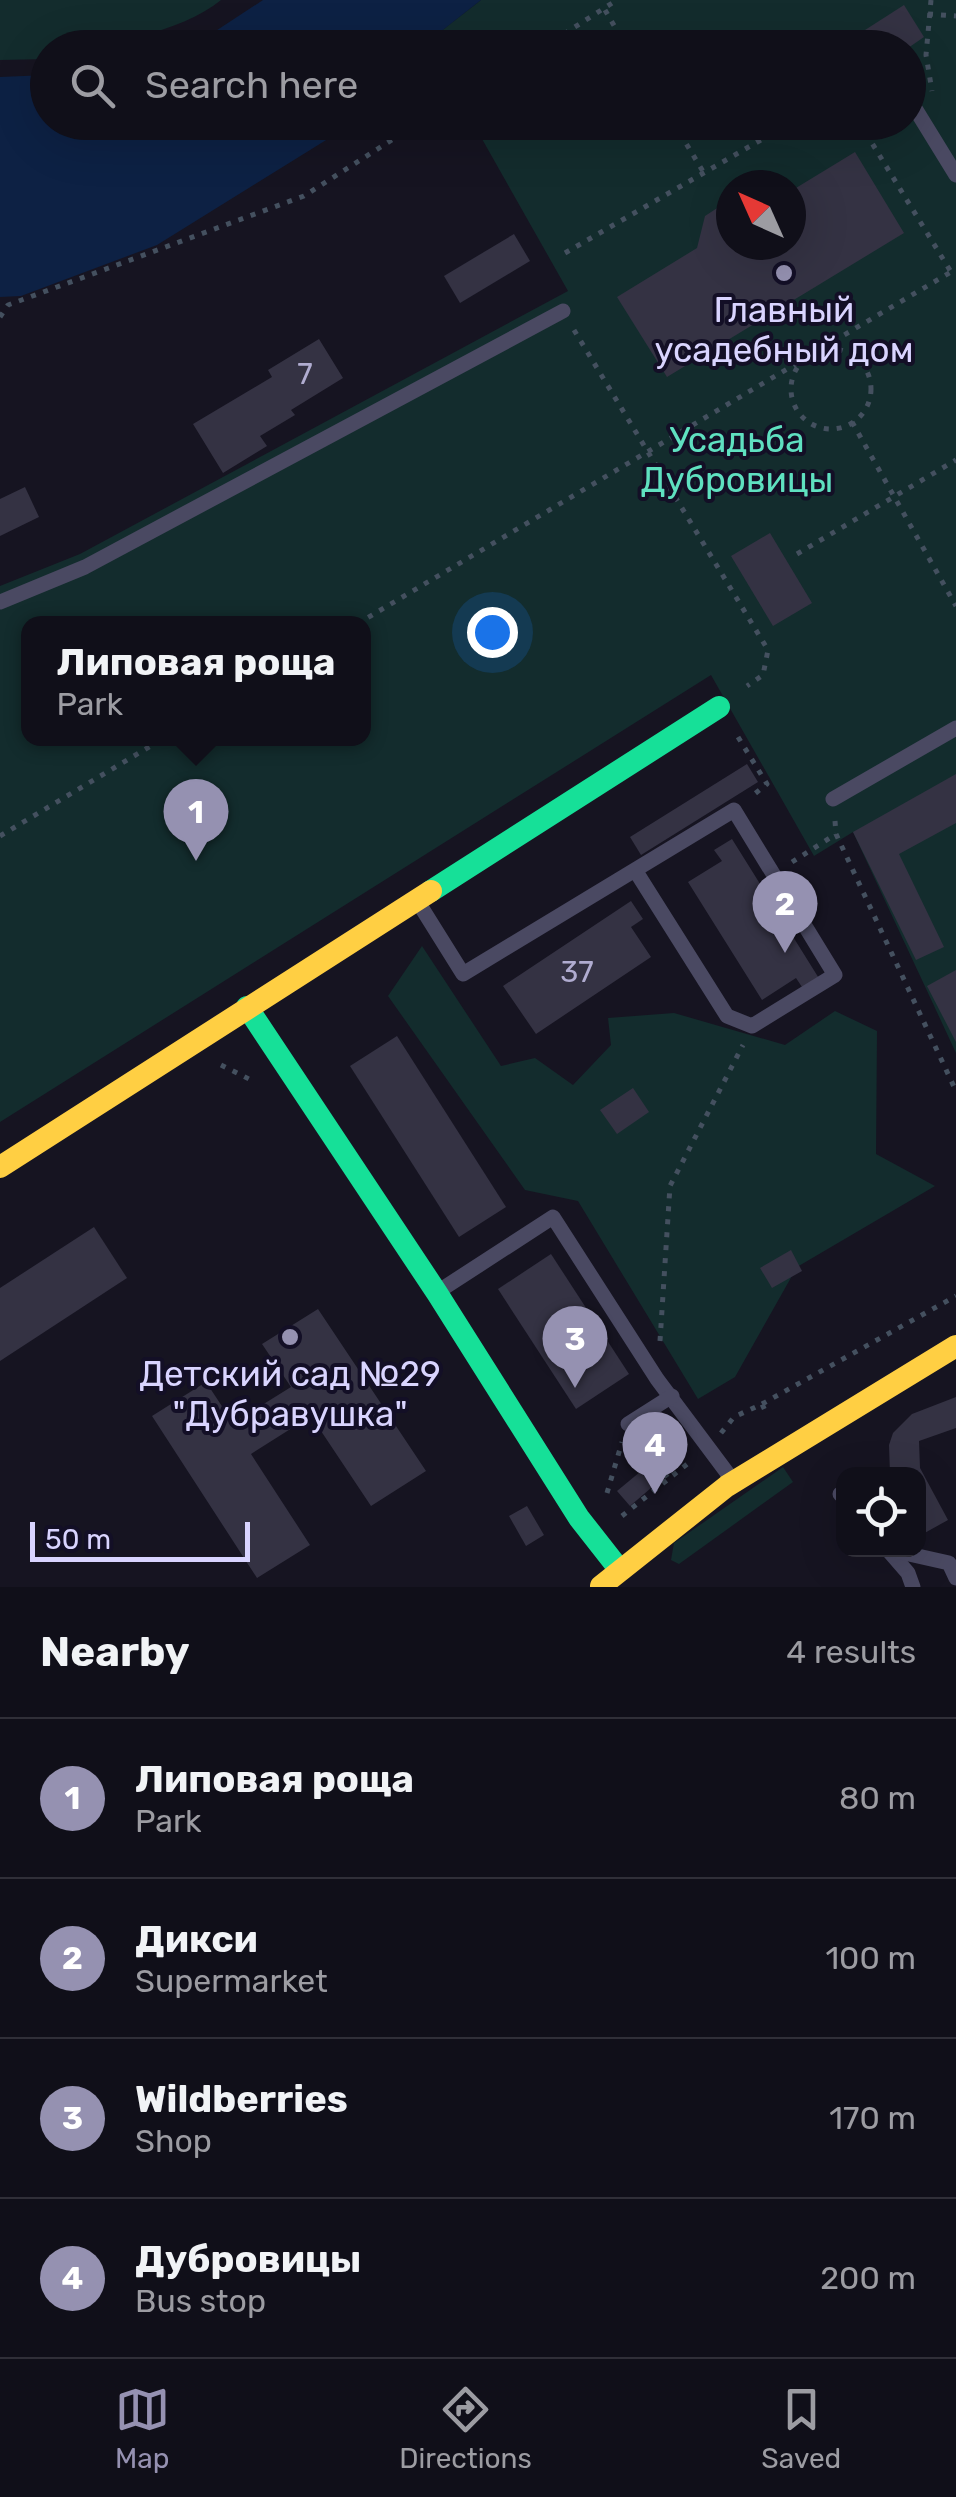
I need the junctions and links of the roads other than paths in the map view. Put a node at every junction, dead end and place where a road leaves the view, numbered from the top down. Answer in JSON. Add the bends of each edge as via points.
{"nodes":[{"id":1,"x":926,"y":126,"type":"edge"},
{"id":2,"x":956,"y":175,"type":"edge"},
{"id":3,"x":563,"y":311,"type":"road end"},
{"id":4,"x":0,"y":602,"type":"edge"},
{"id":5,"x":719,"y":706,"type":"road end"},
{"id":6,"x":956,"y":728,"type":"edge"},
{"id":7,"x":833,"y":798,"type":"road end"},
{"id":8,"x":635,"y":870,"type":"junction"},
{"id":9,"x":416,"y":899,"type":"junction"},
{"id":10,"x":247,"y":1007,"type":"junction"},
{"id":11,"x":0,"y":1167,"type":"edge"},
{"id":12,"x":437,"y":1292,"type":"junction"},
{"id":13,"x":956,"y":1346,"type":"edge"},
{"id":14,"x":672,"y":1396,"type":"junction"},
{"id":15,"x":628,"y":1424,"type":"road end"},
{"id":16,"x":734,"y":1481,"type":"junction"},
{"id":17,"x":894,"y":1557,"type":"edge"},
{"id":18,"x":923,"y":1557,"type":"edge"},
{"id":19,"x":620,"y":1569,"type":"junction"},
{"id":20,"x":956,"y":1578,"type":"edge"},
{"id":21,"x":911,"y":1580,"type":"edge"},
{"id":22,"x":599,"y":1587,"type":"edge"}],
"edges":[{"from":1,"to":2,"type":"lane"},
{"from":3,"to":4,"type":"lane","via":[[85,567]]},
{"from":5,"to":9,"type":"street"},
{"from":6,"to":7,"type":"lane"},
{"from":8,"to":8,"type":"lane","via":[[727,1016],[752,1026],[835,976],[734,810]]},
{"from":8,"to":9,"type":"lane","via":[[464,974]]},
{"from":9,"to":10,"type":"street"},
{"from":10,"to":11,"type":"street"},
{"from":10,"to":12,"type":"street","via":[[403,1258]]},
{"from":12,"to":14,"type":"lane","via":[[553,1218]]},
{"from":12,"to":19,"type":"street","via":[[495,1401]]},
{"from":13,"to":16,"type":"street"},
{"from":14,"to":15,"type":"lane"},
{"from":14,"to":16,"type":"lane"},
{"from":16,"to":19,"type":"street"},
{"from":17,"to":21,"type":"lane"},
{"from":18,"to":20,"type":"lane","via":[[948,1562]]},
{"from":19,"to":22,"type":"street"}]}
